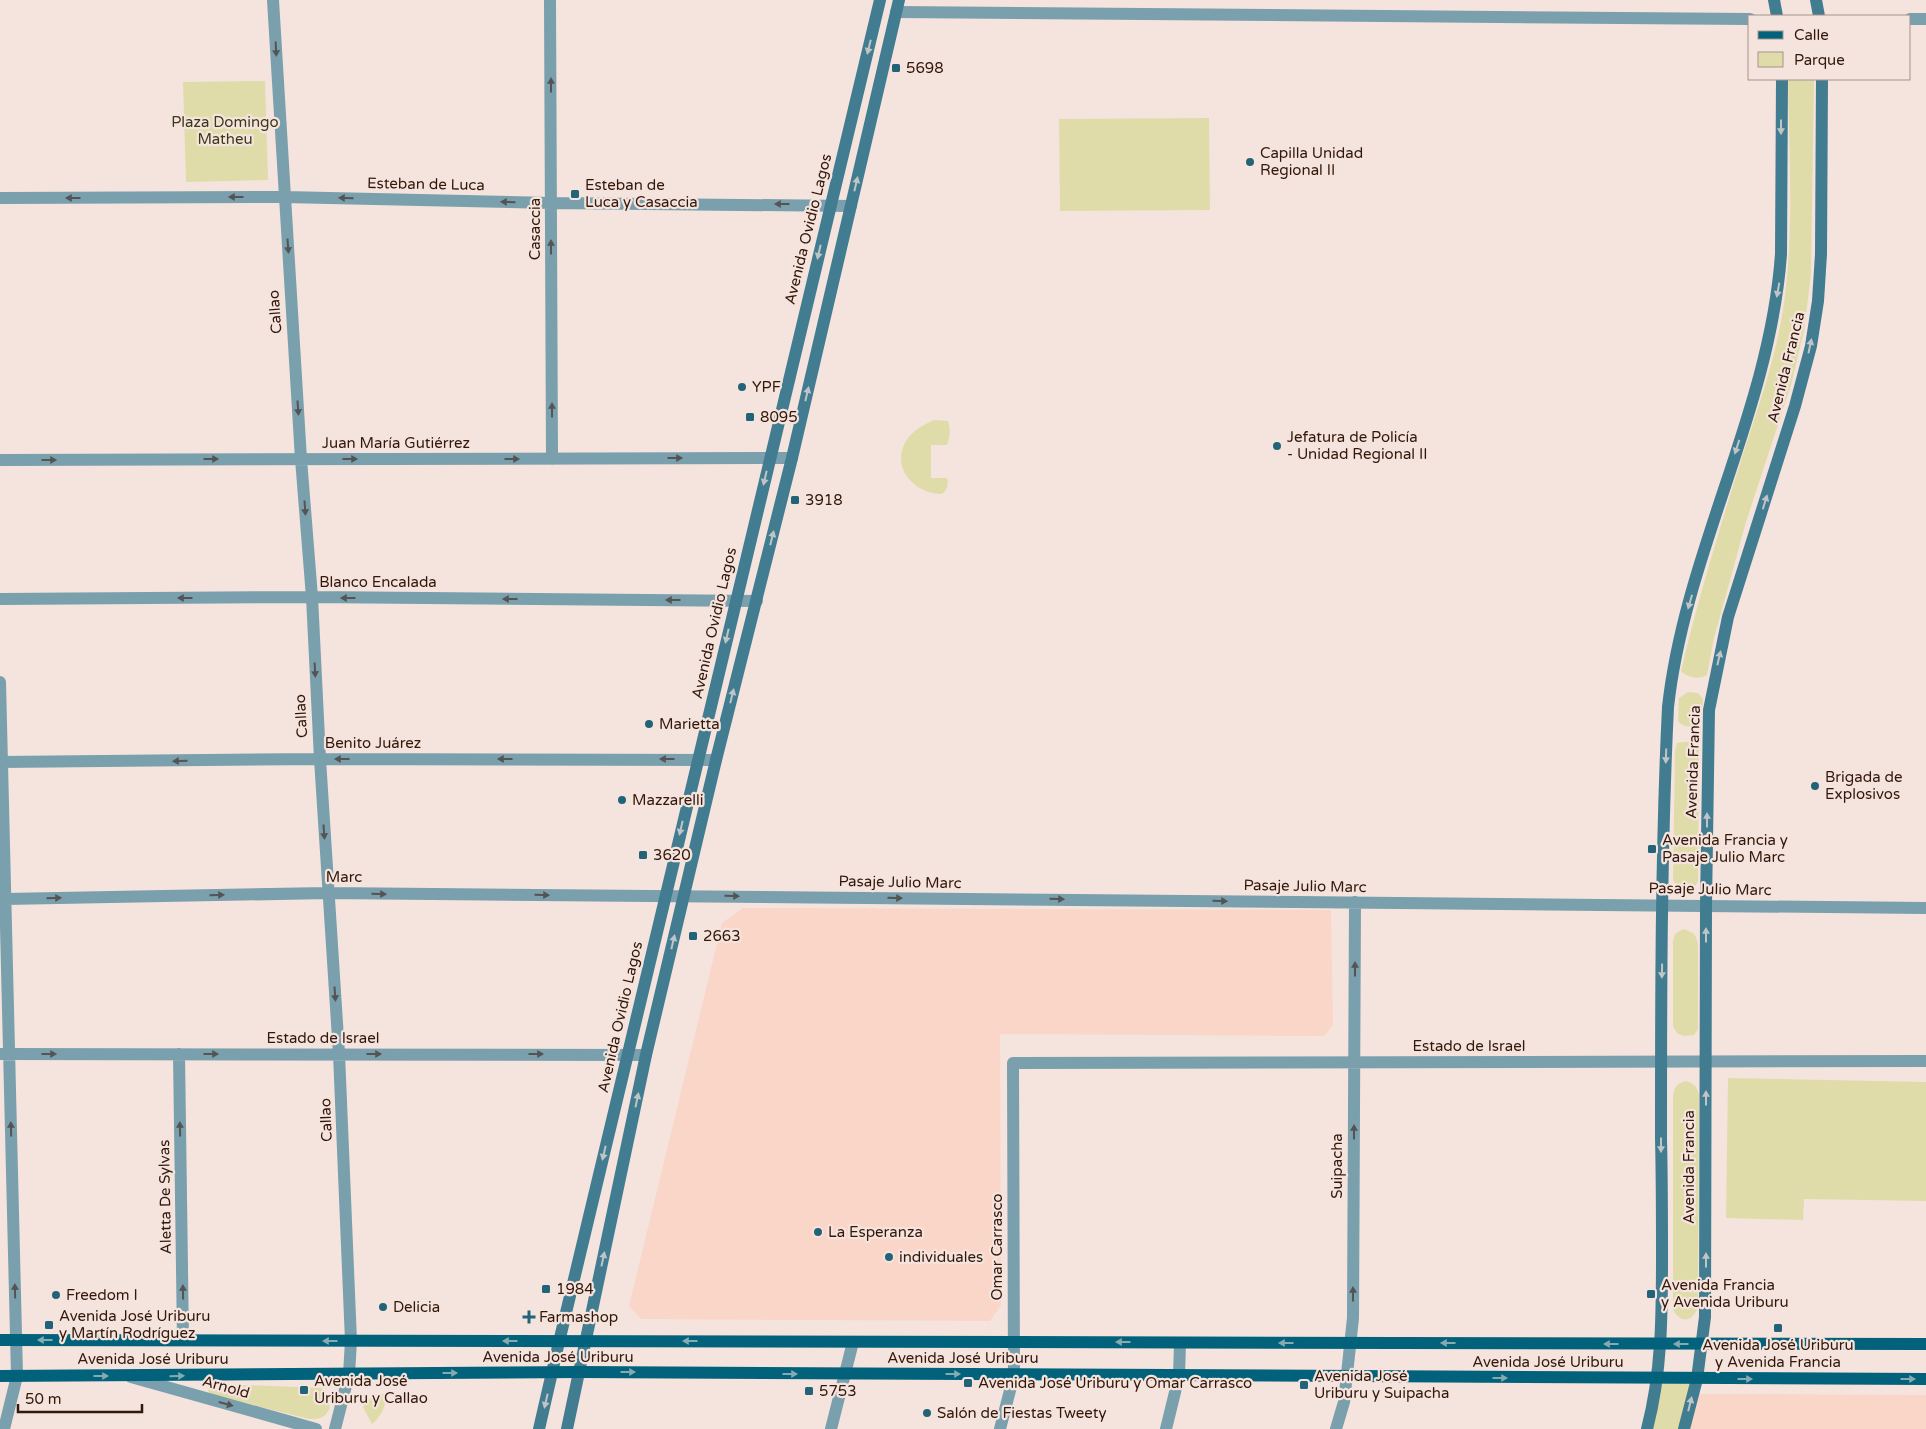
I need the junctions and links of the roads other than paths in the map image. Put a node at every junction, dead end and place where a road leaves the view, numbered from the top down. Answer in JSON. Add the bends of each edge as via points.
{"nodes":[{"id":1,"x":273,"y":0,"type":"edge"},
{"id":2,"x":550,"y":0,"type":"edge"},
{"id":3,"x":880,"y":0,"type":"edge"},
{"id":4,"x":1774,"y":0,"type":"edge"},
{"id":5,"x":1816,"y":0,"type":"edge"},
{"id":6,"x":897,"y":6,"type":"edge"},
{"id":7,"x":1777,"y":15,"type":"edge"},
{"id":8,"x":1819,"y":15,"type":"edge"},
{"id":9,"x":1748,"y":19,"type":"edge"},
{"id":10,"x":1911,"y":19,"type":"edge"},
{"id":11,"x":1926,"y":19,"type":"edge"},
{"id":12,"x":1782,"y":80,"type":"edge"},
{"id":13,"x":1822,"y":80,"type":"edge"},
{"id":14,"x":284,"y":197,"type":"junction"},
{"id":15,"x":0,"y":198,"type":"edge"},
{"id":16,"x":551,"y":203,"type":"junction"},
{"id":17,"x":830,"y":204,"type":"junction"},
{"id":18,"x":851,"y":206,"type":"junction"},
{"id":19,"x":792,"y":458,"type":"junction"},
{"id":20,"x":301,"y":459,"type":"junction"},
{"id":21,"x":552,"y":459,"type":"junction"},
{"id":22,"x":770,"y":459,"type":"junction"},
{"id":23,"x":0,"y":460,"type":"edge"},
{"id":24,"x":312,"y":598,"type":"junction"},
{"id":25,"x":0,"y":599,"type":"edge"},
{"id":26,"x":736,"y":600,"type":"junction"},
{"id":27,"x":756,"y":601,"type":"junction"},
{"id":28,"x":0,"y":682,"type":"edge"},
{"id":29,"x":698,"y":759,"type":"junction"},
{"id":30,"x":320,"y":760,"type":"junction"},
{"id":31,"x":716,"y":760,"type":"junction"},
{"id":32,"x":1,"y":762,"type":"edge"},
{"id":33,"x":328,"y":893,"type":"junction"},
{"id":34,"x":665,"y":896,"type":"junction"},
{"id":35,"x":684,"y":896,"type":"junction"},
{"id":36,"x":5,"y":899,"type":"junction"},
{"id":37,"x":1355,"y":902,"type":"junction"},
{"id":38,"x":1663,"y":905,"type":"junction"},
{"id":39,"x":1706,"y":906,"type":"junction"},
{"id":40,"x":1926,"y":908,"type":"edge"},
{"id":41,"x":5,"y":1054,"type":"edge"},
{"id":42,"x":179,"y":1054,"type":"junction"},
{"id":43,"x":339,"y":1054,"type":"junction"},
{"id":44,"x":627,"y":1055,"type":"junction"},
{"id":45,"x":646,"y":1055,"type":"junction"},
{"id":46,"x":1706,"y":1061,"type":"junction"},
{"id":47,"x":1926,"y":1061,"type":"edge"},
{"id":48,"x":1354,"y":1062,"type":"junction"},
{"id":49,"x":1661,"y":1062,"type":"junction"},
{"id":50,"x":1013,"y":1063,"type":"joint"},
{"id":51,"x":0,"y":1340,"type":"edge"},
{"id":52,"x":16,"y":1340,"type":"junction"},
{"id":53,"x":183,"y":1340,"type":"junction"},
{"id":54,"x":352,"y":1341,"type":"junction"},
{"id":55,"x":586,"y":1341,"type":"junction"},
{"id":56,"x":559,"y":1342,"type":"junction"},
{"id":57,"x":853,"y":1342,"type":"junction"},
{"id":58,"x":1014,"y":1342,"type":"junction"},
{"id":59,"x":1180,"y":1343,"type":"junction"},
{"id":60,"x":1350,"y":1343,"type":"junction"},
{"id":61,"x":1660,"y":1344,"type":"junction"},
{"id":62,"x":1703,"y":1344,"type":"junction"},
{"id":63,"x":1926,"y":1344,"type":"edge"},
{"id":64,"x":553,"y":1372,"type":"junction"},
{"id":65,"x":579,"y":1372,"type":"junction"},
{"id":66,"x":349,"y":1374,"type":"junction"},
{"id":67,"x":845,"y":1374,"type":"junction"},
{"id":68,"x":1014,"y":1375,"type":"junction"},
{"id":69,"x":0,"y":1376,"type":"edge"},
{"id":70,"x":18,"y":1376,"type":"junction"},
{"id":71,"x":128,"y":1376,"type":"junction"},
{"id":72,"x":1179,"y":1376,"type":"junction"},
{"id":73,"x":1346,"y":1377,"type":"junction"},
{"id":74,"x":1657,"y":1378,"type":"junction"},
{"id":75,"x":1697,"y":1378,"type":"junction"},
{"id":76,"x":1926,"y":1379,"type":"edge"},
{"id":77,"x":4,"y":1429,"type":"edge"},
{"id":78,"x":316,"y":1429,"type":"edge"},
{"id":79,"x":335,"y":1429,"type":"edge"},
{"id":80,"x":540,"y":1429,"type":"edge"},
{"id":81,"x":567,"y":1429,"type":"edge"},
{"id":82,"x":831,"y":1429,"type":"edge"},
{"id":83,"x":1000,"y":1429,"type":"edge"},
{"id":84,"x":1166,"y":1429,"type":"edge"},
{"id":85,"x":1336,"y":1429,"type":"edge"},
{"id":86,"x":1647,"y":1429,"type":"edge"},
{"id":87,"x":1684,"y":1429,"type":"edge"}],
"edges":[{"from":1,"to":14,"type":"street","name":"Callao","one_way":true},
{"from":16,"to":2,"type":"street","name":"Casaccia","one_way":true},
{"from":3,"to":17,"type":"main road","name":"Avenida Ovidio Lagos","one_way":true},
{"from":4,"to":7,"type":"main road"},
{"from":5,"to":8,"type":"main road"},
{"from":6,"to":9,"type":"street"},
{"from":18,"to":6,"type":"main road","one_way":true},
{"from":10,"to":11,"type":"street"},
{"from":12,"to":38,"type":"main road","name":"Avenida Francia","one_way":true,"via":[[1780,280],[1755,392],[1680,634],[1670,685]]},
{"from":39,"to":13,"type":"main road","name":"Avenida Francia","one_way":true,"via":[[1708,730],[1712,692],[1728,618],[1795,406],[1811,346],[1818,302]]},
{"from":14,"to":15,"type":"street","name":"Esteban de Luca","one_way":true},
{"from":16,"to":14,"type":"street","name":"Esteban de Luca","one_way":true},
{"from":14,"to":20,"type":"street","name":"Callao","one_way":true},
{"from":17,"to":16,"type":"street","name":"Esteban de Luca","one_way":true},
{"from":21,"to":16,"type":"street","name":"Casaccia","one_way":true},
{"from":17,"to":18,"type":"street","name":"Esteban de Luca"},
{"from":17,"to":22,"type":"main road","name":"Avenida Ovidio Lagos","one_way":true},
{"from":19,"to":18,"type":"main road","one_way":true},
{"from":19,"to":22,"type":"street","name":"Juan María Gutiérrez"},
{"from":27,"to":19,"type":"main road","one_way":true},
{"from":20,"to":21,"type":"street","name":"Juan María Gutiérrez","one_way":true},
{"from":23,"to":20,"type":"street","name":"Juan María Gutiérrez","one_way":true},
{"from":20,"to":24,"type":"street","name":"Callao","one_way":true},
{"from":21,"to":22,"type":"street","name":"Juan María Gutiérrez","one_way":true},
{"from":22,"to":26,"type":"main road","name":"Avenida Ovidio Lagos","one_way":true},
{"from":24,"to":25,"type":"street","name":"Blanco Encalada","one_way":true},
{"from":26,"to":24,"type":"street","name":"Blanco Encalada","one_way":true},
{"from":24,"to":30,"type":"street","name":"Callao","one_way":true},
{"from":26,"to":27,"type":"street","name":"Blanco Encalada"},
{"from":26,"to":29,"type":"main road","name":"Avenida Ovidio Lagos","one_way":true},
{"from":31,"to":27,"type":"main road","one_way":true},
{"from":28,"to":32,"type":"street"},
{"from":29,"to":30,"type":"street","name":"Benito Juárez","one_way":true},
{"from":29,"to":31,"type":"street","name":"Benito Juárez"},
{"from":29,"to":34,"type":"main road","name":"Avenida Ovidio Lagos","one_way":true},
{"from":30,"to":32,"type":"street","name":"Benito Juárez","one_way":true},
{"from":30,"to":33,"type":"street","name":"Callao","one_way":true},
{"from":31,"to":35,"type":"main road"},
{"from":32,"to":36,"type":"street"},
{"from":33,"to":34,"type":"street","name":"Marc","one_way":true},
{"from":36,"to":33,"type":"street","name":"Marc","one_way":true},
{"from":33,"to":43,"type":"street","name":"Callao","one_way":true},
{"from":34,"to":35,"type":"street","name":"Marc"},
{"from":34,"to":44,"type":"main road","name":"Avenida Ovidio Lagos"},
{"from":35,"to":37,"type":"street","name":"Pasaje Julio Marc","one_way":true},
{"from":45,"to":35,"type":"main road","one_way":true},
{"from":36,"to":41,"type":"street"},
{"from":37,"to":38,"type":"street","name":"Pasaje Julio Marc"},
{"from":48,"to":37,"type":"street","name":"Suipacha","one_way":true},
{"from":38,"to":39,"type":"street","name":"Pasaje Julio Marc"},
{"from":38,"to":49,"type":"main road","name":"Avenida Francia","one_way":true},
{"from":39,"to":40,"type":"street","name":"Pasaje Julio Marc"},
{"from":46,"to":39,"type":"main road","name":"Avenida Francia","one_way":true},
{"from":41,"to":42,"type":"street","name":"Estado de Israel","one_way":true},
{"from":52,"to":41,"type":"street","one_way":true},
{"from":42,"to":43,"type":"street","name":"Estado de Israel","one_way":true},
{"from":53,"to":42,"type":"street","name":"Aletta De Sylvas","one_way":true},
{"from":43,"to":44,"type":"street","name":"Estado de Israel","one_way":true},
{"from":43,"to":54,"type":"street","name":"Callao"},
{"from":44,"to":45,"type":"street","name":"Estado de Israel"},
{"from":44,"to":56,"type":"main road","name":"Avenida Ovidio Lagos","one_way":true},
{"from":55,"to":45,"type":"main road","one_way":true},
{"from":46,"to":47,"type":"street","name":"Estado de Israel"},
{"from":46,"to":49,"type":"street","name":"Estado de Israel"},
{"from":62,"to":46,"type":"main road","name":"Avenida Francia","one_way":true,"via":[[1706,1317]]},
{"from":48,"to":49,"type":"street","name":"Estado de Israel"},
{"from":48,"to":50,"type":"street","name":"Estado de Israel"},
{"from":60,"to":48,"type":"street","name":"Suipacha","one_way":true,"via":[[1353,1318]]},
{"from":49,"to":61,"type":"main road","name":"Avenida Francia","one_way":true},
{"from":50,"to":58,"type":"street","name":"Omar Carrasco"},
{"from":51,"to":52,"type":"main road","name":"Avenida José Uriburu"},
{"from":53,"to":52,"type":"main road","name":"Avenida José Uriburu","one_way":true},
{"from":52,"to":70,"type":"street"},
{"from":54,"to":53,"type":"main road","name":"Avenida José Uriburu","one_way":true},
{"from":56,"to":54,"type":"main road","name":"Avenida José Uriburu","one_way":true},
{"from":54,"to":66,"type":"street","name":"Callao"},
{"from":55,"to":56,"type":"main road","name":"Avenida José Uriburu"},
{"from":57,"to":55,"type":"main road","name":"Avenida José Uriburu","one_way":true},
{"from":55,"to":65,"type":"main road"},
{"from":56,"to":64,"type":"main road","name":"Avenida Ovidio Lagos"},
{"from":57,"to":58,"type":"main road","name":"Avenida José Uriburu"},
{"from":57,"to":67,"type":"street"},
{"from":59,"to":58,"type":"main road","name":"Avenida José Uriburu","one_way":true},
{"from":58,"to":68,"type":"street","name":"Omar Carrasco"},
{"from":60,"to":59,"type":"main road","name":"Avenida José Uriburu","one_way":true},
{"from":59,"to":72,"type":"street"},
{"from":61,"to":60,"type":"main road","name":"Avenida José Uriburu","one_way":true},
{"from":60,"to":73,"type":"street","name":"Suipacha"},
{"from":62,"to":61,"type":"main road","name":"Avenida José Uriburu","one_way":true},
{"from":61,"to":74,"type":"main road","name":"Avenida Francia"},
{"from":62,"to":63,"type":"main road","name":"Avenida José Uriburu"},
{"from":62,"to":75,"type":"main road","name":"Avenida Francia"},
{"from":64,"to":65,"type":"main road","name":"Avenida José Uriburu"},
{"from":66,"to":64,"type":"main road","name":"Avenida José Uriburu","one_way":true},
{"from":64,"to":80,"type":"main road","name":"Avenida Ovidio Lagos","one_way":true},
{"from":65,"to":67,"type":"main road","name":"Avenida José Uriburu","one_way":true},
{"from":65,"to":81,"type":"main road"},
{"from":71,"to":66,"type":"main road","name":"Avenida José Uriburu","one_way":true},
{"from":66,"to":79,"type":"street","name":"Callao"},
{"from":67,"to":68,"type":"main road","name":"Avenida José Uriburu","one_way":true},
{"from":67,"to":82,"type":"street"},
{"from":68,"to":72,"type":"main road","name":"Avenida José Uriburu"},
{"from":68,"to":83,"type":"street","name":"Omar Carrasco"},
{"from":69,"to":70,"type":"main road","name":"Avenida José Uriburu"},
{"from":70,"to":71,"type":"main road","name":"Avenida José Uriburu","one_way":true},
{"from":70,"to":77,"type":"street"},
{"from":71,"to":78,"type":"street","name":"Arnold","one_way":true},
{"from":72,"to":73,"type":"main road","name":"Avenida José Uriburu"},
{"from":72,"to":84,"type":"street"},
{"from":73,"to":74,"type":"main road","name":"Avenida José Uriburu","one_way":true},
{"from":73,"to":85,"type":"street","name":"Suipacha","via":[[1344,1402]]},
{"from":74,"to":75,"type":"main road","name":"Avenida José Uriburu"},
{"from":74,"to":86,"type":"main road","name":"Avenida Francia"},
{"from":75,"to":76,"type":"main road","name":"Avenida José Uriburu","one_way":true},
{"from":87,"to":75,"type":"main road","name":"Avenida Francia","one_way":true}]}
